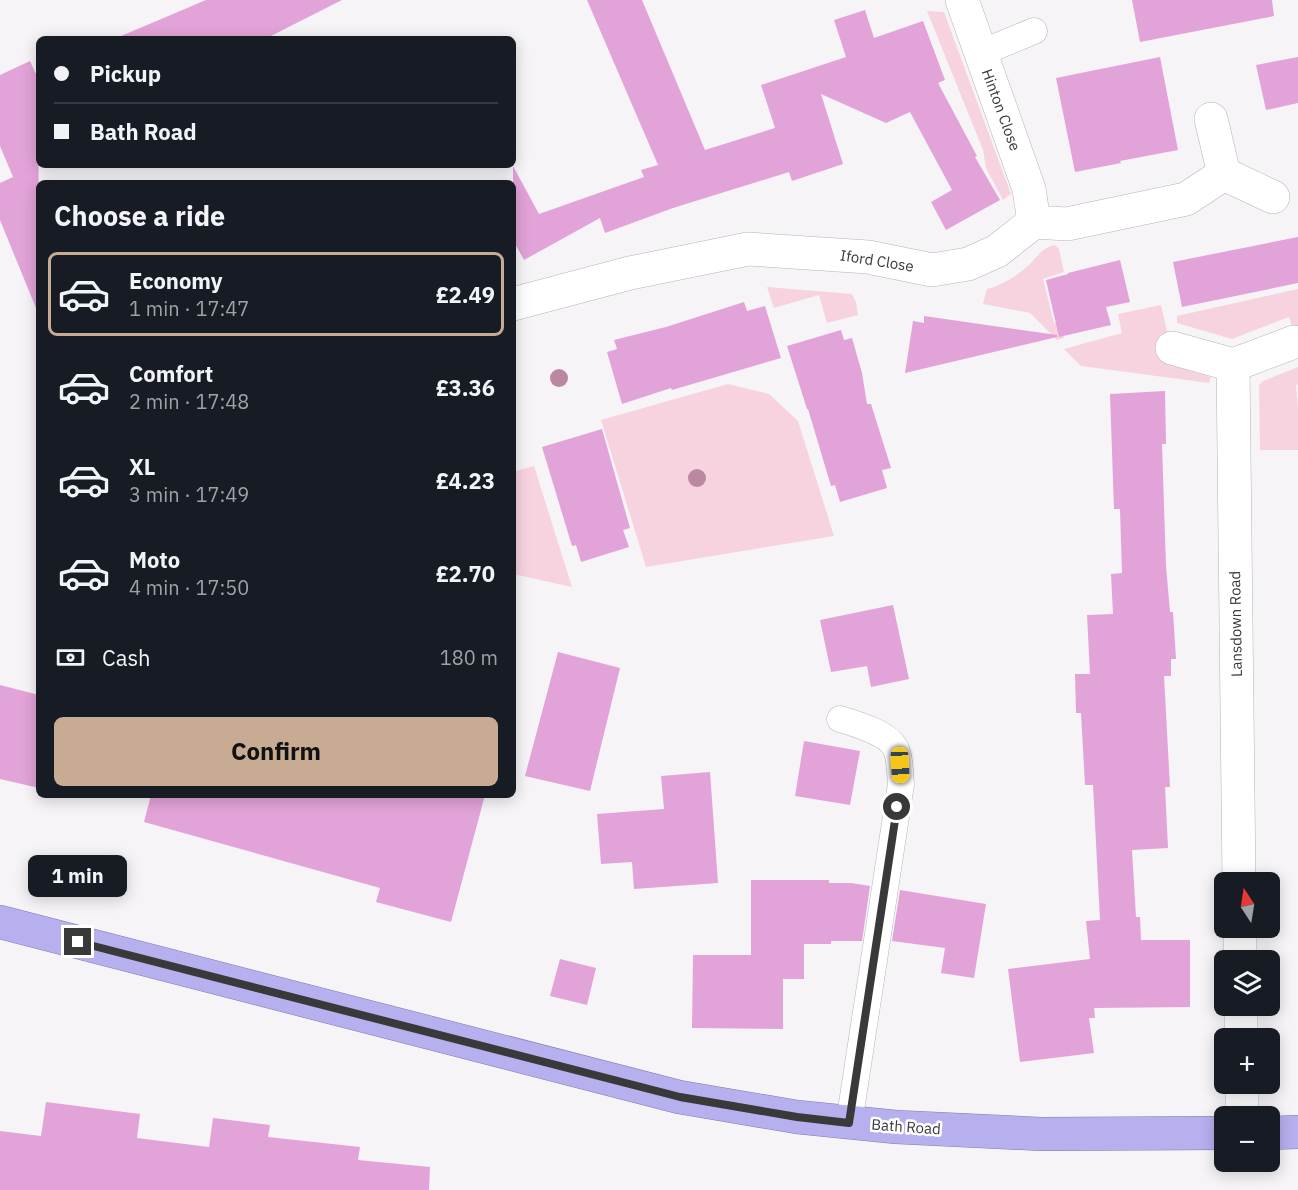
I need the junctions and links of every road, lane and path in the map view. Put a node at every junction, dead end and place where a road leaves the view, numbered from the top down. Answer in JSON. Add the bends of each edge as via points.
{"nodes":[{"id":1,"x":962,"y":0,"type":"edge"},
{"id":2,"x":1034,"y":31,"type":"dead end"},
{"id":3,"x":981,"y":53,"type":"junction"},
{"id":4,"x":1211,"y":119,"type":"dead end"},
{"id":5,"x":1224,"y":174,"type":"junction"},
{"id":6,"x":1273,"y":197,"type":"dead end"},
{"id":7,"x":1034,"y":222,"type":"junction"},
{"id":8,"x":516,"y":303,"type":"edge"},
{"id":9,"x":1294,"y":342,"type":"dead end"},
{"id":10,"x":1172,"y":348,"type":"dead end"},
{"id":11,"x":1233,"y":365,"type":"junction"},
{"id":12,"x":840,"y":718,"type":"dead end"},
{"id":13,"x":1239,"y":872,"type":"edge"},
{"id":14,"x":0,"y":922,"type":"edge"},
{"id":15,"x":849,"y":1123,"type":"junction"},
{"id":16,"x":1280,"y":1132,"type":"edge"},
{"id":17,"x":1298,"y":1132,"type":"edge"},
{"id":18,"x":1214,"y":1133,"type":"edge"}],
"edges":[{"from":1,"to":3,"type":"street","name":"Hinton Close"},
{"from":2,"to":3,"type":"lane"},
{"from":3,"to":7,"type":"street","name":"Hinton Close","via":[[1029,189]]},
{"from":4,"to":5,"type":"street"},
{"from":5,"to":6,"type":"street"},
{"from":5,"to":7,"type":"street","via":[[1186,199],[1067,224]]},
{"from":7,"to":8,"type":"street","name":"Iford Close","via":[[997,251],[968,264],[932,270],[868,257],[748,249],[630,273]]},
{"from":9,"to":11,"type":"street"},
{"from":10,"to":11,"type":"street"},
{"from":11,"to":13,"type":"street","name":"Lansdown Road"},
{"from":12,"to":15,"type":"lane","via":[[878,732],[895,747],[901,784]]},
{"from":14,"to":15,"type":"highway","name":"Bath Road","via":[[680,1097]]},
{"from":15,"to":18,"type":"highway","name":"Bath Road","via":[[1041,1134]]},
{"from":16,"to":17,"type":"highway"}]}
